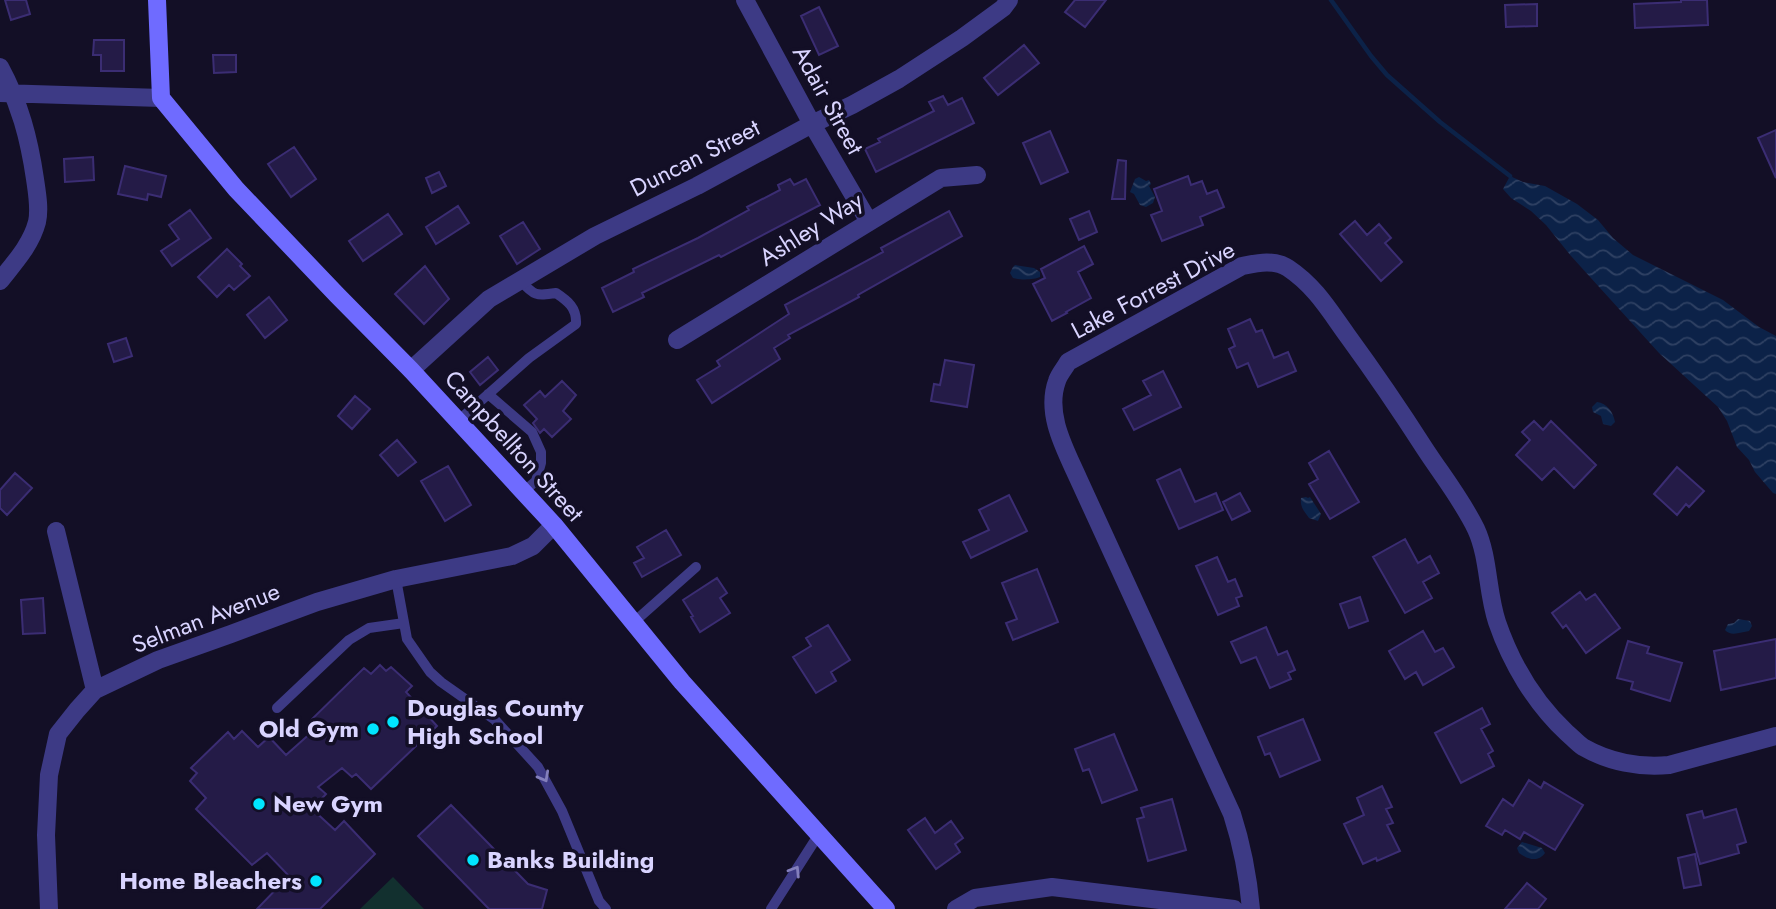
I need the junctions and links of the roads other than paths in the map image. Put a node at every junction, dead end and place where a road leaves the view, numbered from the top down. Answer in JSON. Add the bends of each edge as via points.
{"nodes":[{"id":1,"x":157,"y":0,"type":"edge"},
{"id":2,"x":745,"y":0,"type":"edge"},
{"id":3,"x":1009,"y":0,"type":"edge"},
{"id":4,"x":0,"y":67,"type":"edge"},
{"id":5,"x":7,"y":93,"type":"edge"},
{"id":6,"x":161,"y":98,"type":"junction"},
{"id":7,"x":812,"y":124,"type":"junction"},
{"id":8,"x":977,"y":174,"type":"dead end"},
{"id":9,"x":869,"y":222,"type":"junction"},
{"id":10,"x":520,"y":280,"type":"junction"},
{"id":11,"x":0,"y":281,"type":"edge"},
{"id":12,"x":677,"y":340,"type":"dead end"},
{"id":13,"x":411,"y":370,"type":"junction"},
{"id":14,"x":488,"y":394,"type":"junction"},
{"id":15,"x":458,"y":421,"type":"junction"},
{"id":16,"x":523,"y":492,"type":"junction"},
{"id":17,"x":554,"y":525,"type":"junction"},
{"id":18,"x":57,"y":531,"type":"dead end"},
{"id":19,"x":696,"y":568,"type":"dead end"},
{"id":20,"x":396,"y":579,"type":"junction"},
{"id":21,"x":634,"y":622,"type":"junction"},
{"id":22,"x":404,"y":623,"type":"junction"},
{"id":23,"x":95,"y":690,"type":"junction"},
{"id":24,"x":277,"y":708,"type":"dead end"},
{"id":25,"x":1776,"y":736,"type":"edge"},
{"id":26,"x":818,"y":834,"type":"junction"},
{"id":27,"x":49,"y":909,"type":"edge"},
{"id":28,"x":606,"y":909,"type":"edge"},
{"id":29,"x":771,"y":909,"type":"edge"},
{"id":30,"x":886,"y":909,"type":"edge"},
{"id":31,"x":956,"y":909,"type":"edge"},
{"id":32,"x":1234,"y":909,"type":"edge"},
{"id":33,"x":1251,"y":909,"type":"edge"}],
"edges":[{"from":1,"to":6,"type":"main road"},
{"from":2,"to":7,"type":"street","name":"Adair Street"},
{"from":3,"to":7,"type":"street","name":"Duncan Street","via":[[899,79]]},
{"from":4,"to":5,"type":"street"},
{"from":5,"to":6,"type":"street"},
{"from":5,"to":11,"type":"street","via":[[30,146],[38,195],[37,221],[27,245]]},
{"from":6,"to":13,"type":"main road","name":"Campbellton Street","via":[[236,189]]},
{"from":7,"to":9,"type":"street","name":"Adair Street"},
{"from":7,"to":10,"type":"street","name":"Duncan Street"},
{"from":8,"to":9,"type":"street","name":"Ashley Way","via":[[941,178]]},
{"from":9,"to":12,"type":"street","name":"Ashley Way"},
{"from":10,"to":13,"type":"street","name":"Duncan Street","via":[[489,299]]},
{"from":10,"to":14,"type":"lane","via":[[531,293],[556,293],[570,303],[576,324]]},
{"from":13,"to":15,"type":"main road","name":"Campbellton Street"},
{"from":14,"to":15,"type":"lane"},
{"from":14,"to":16,"type":"lane","via":[[532,432],[541,452],[536,481]]},
{"from":15,"to":16,"type":"main road","name":"Campbellton Street"},
{"from":16,"to":17,"type":"main road","name":"Campbellton Street"},
{"from":17,"to":20,"type":"street","name":"Selman Avenue","via":[[533,546],[512,556]]},
{"from":17,"to":21,"type":"main road","name":"Campbellton Street"},
{"from":18,"to":23,"type":"street"},
{"from":19,"to":21,"type":"lane"},
{"from":20,"to":22,"type":"lane"},
{"from":20,"to":23,"type":"street","name":"Selman Avenue","via":[[317,602],[158,660]]},
{"from":21,"to":26,"type":"main road","name":"Campbellton Street"},
{"from":22,"to":24,"type":"lane","via":[[369,628],[349,640]]},
{"from":22,"to":28,"type":"lane","one_way":true,"via":[[407,639],[423,663],[441,682],[495,720],[538,767]]},
{"from":23,"to":27,"type":"street","name":"Selman Avenue","via":[[58,734],[49,775]]},
{"from":25,"to":33,"type":"street","name":"Lake Forrest Drive","via":[[1651,767],[1627,764],[1582,746],[1550,717],[1514,659],[1497,622],[1476,530],[1381,382],[1311,285],[1285,266],[1266,262],[1242,266],[1068,362],[1057,380],[1052,408],[1078,478],[1232,814]]},
{"from":29,"to":26,"type":"lane","one_way":true},
{"from":26,"to":30,"type":"main road","name":"Campbellton Street"},
{"from":31,"to":32,"type":"street","via":[[975,898],[1052,887]]}]}
